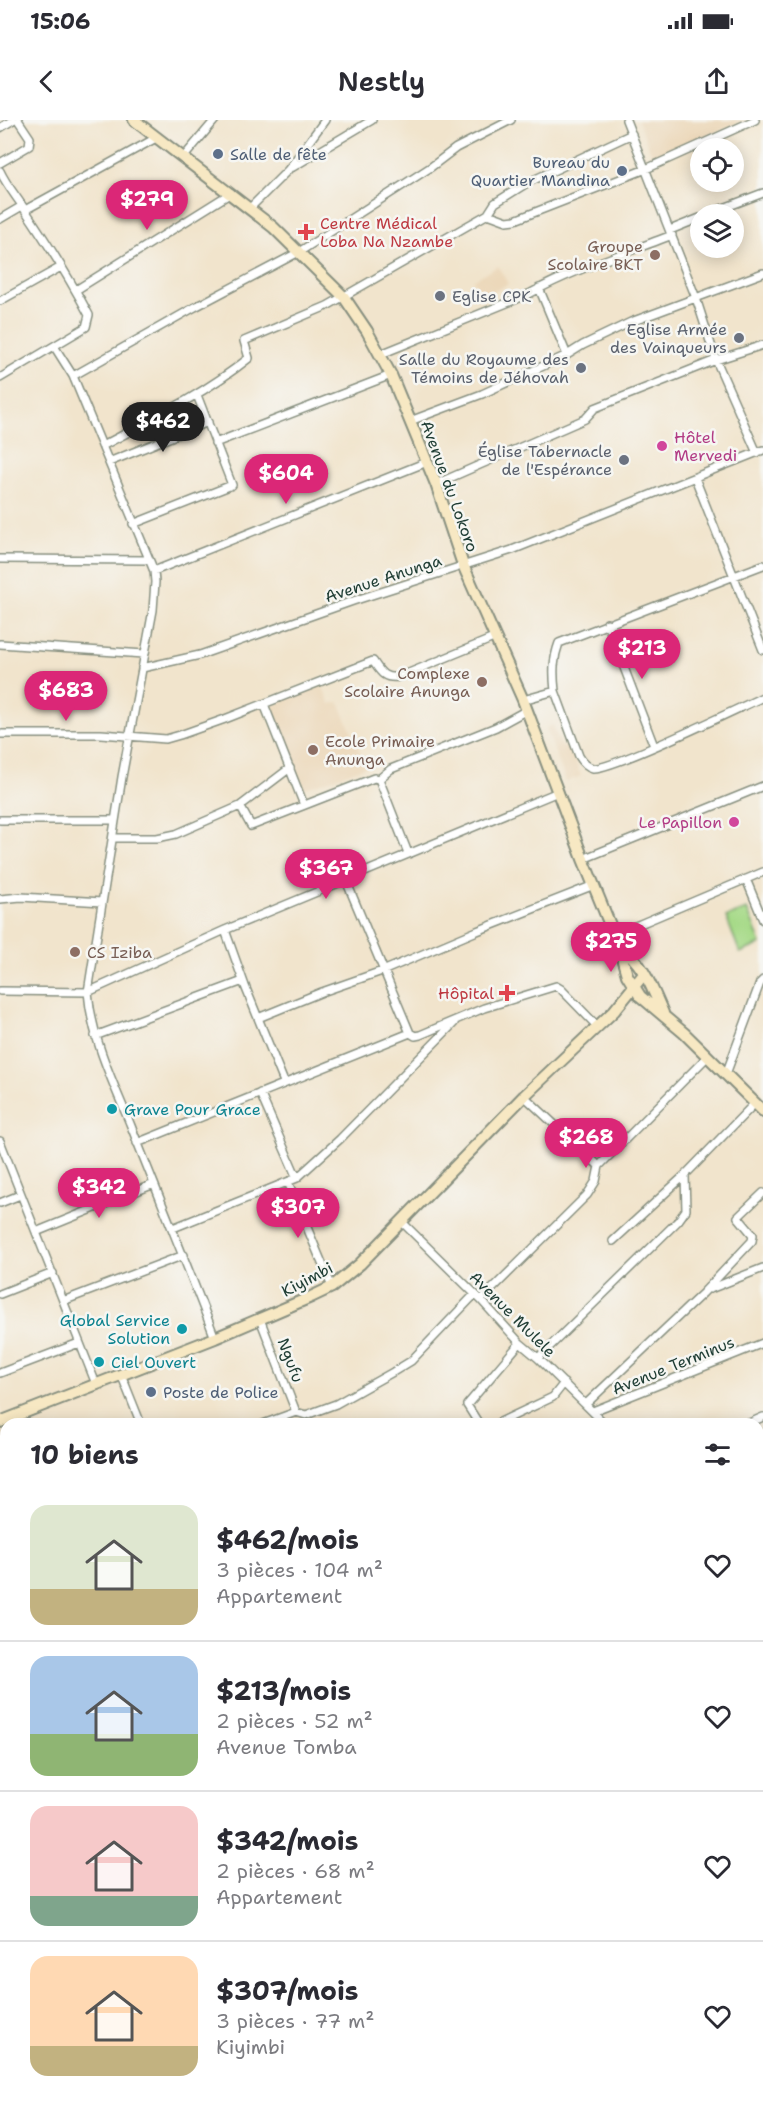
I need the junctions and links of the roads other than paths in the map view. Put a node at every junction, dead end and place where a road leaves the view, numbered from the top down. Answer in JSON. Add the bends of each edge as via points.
{"nodes":[{"id":1,"x":13,"y":120,"type":"edge"},
{"id":2,"x":18,"y":120,"type":"edge"},
{"id":3,"x":134,"y":120,"type":"edge"},
{"id":4,"x":215,"y":120,"type":"edge"},
{"id":5,"x":325,"y":120,"type":"edge"},
{"id":6,"x":372,"y":120,"type":"edge"},
{"id":7,"x":512,"y":120,"type":"edge"},
{"id":8,"x":626,"y":120,"type":"edge"},
{"id":9,"x":755,"y":120,"type":"edge"},
{"id":10,"x":0,"y":128,"type":"edge"},
{"id":11,"x":632,"y":134,"type":"junction"},
{"id":12,"x":156,"y":138,"type":"junction"},
{"id":13,"x":183,"y":158,"type":"junction"},
{"id":14,"x":0,"y":163,"type":"edge"},
{"id":15,"x":646,"y":168,"type":"junction"},
{"id":16,"x":288,"y":170,"type":"junction"},
{"id":17,"x":0,"y":171,"type":"edge"},
{"id":18,"x":231,"y":193,"type":"junction"},
{"id":19,"x":763,"y":193,"type":"edge"},
{"id":20,"x":734,"y":204,"type":"edge"},
{"id":21,"x":24,"y":208,"type":"junction"},
{"id":22,"x":250,"y":208,"type":"junction"},
{"id":23,"x":488,"y":214,"type":"junction"},
{"id":24,"x":0,"y":219,"type":"edge"},
{"id":25,"x":690,"y":223,"type":"edge"},
{"id":26,"x":671,"y":232,"type":"junction"},
{"id":27,"x":299,"y":252,"type":"junction"},
{"id":28,"x":61,"y":267,"type":"junction"},
{"id":29,"x":763,"y":273,"type":"edge"},
{"id":30,"x":538,"y":288,"type":"junction"},
{"id":31,"x":76,"y":290,"type":"junction"},
{"id":32,"x":344,"y":297,"type":"junction"},
{"id":33,"x":696,"y":298,"type":"junction"},
{"id":34,"x":0,"y":301,"type":"edge"},
{"id":35,"x":763,"y":345,"type":"edge"},
{"id":36,"x":54,"y":346,"type":"junction"},
{"id":37,"x":381,"y":354,"type":"junction"},
{"id":38,"x":567,"y":355,"type":"junction"},
{"id":39,"x":716,"y":360,"type":"junction"},
{"id":40,"x":392,"y":375,"type":"junction"},
{"id":41,"x":72,"y":376,"type":"junction"},
{"id":42,"x":0,"y":378,"type":"edge"},
{"id":43,"x":197,"y":395,"type":"junction"},
{"id":44,"x":410,"y":421,"type":"junction"},
{"id":45,"x":208,"y":422,"type":"junction"},
{"id":46,"x":215,"y":443,"type":"junction"},
{"id":47,"x":102,"y":446,"type":"junction"},
{"id":48,"x":760,"y":451,"type":"edge"},
{"id":49,"x":109,"y":462,"type":"junction"},
{"id":50,"x":427,"y":462,"type":"junction"},
{"id":51,"x":695,"y":478,"type":"junction"},
{"id":52,"x":436,"y":484,"type":"junction"},
{"id":53,"x":133,"y":524,"type":"junction"},
{"id":54,"x":0,"y":559,"type":"edge"},
{"id":55,"x":148,"y":560,"type":"junction"},
{"id":56,"x":463,"y":565,"type":"junction"},
{"id":57,"x":763,"y":565,"type":"edge"},
{"id":58,"x":154,"y":571,"type":"junction"},
{"id":59,"x":735,"y":576,"type":"junction"},
{"id":60,"x":607,"y":623,"type":"junction"},
{"id":61,"x":496,"y":637,"type":"junction"},
{"id":62,"x":0,"y":644,"type":"edge"},
{"id":63,"x":763,"y":650,"type":"edge"},
{"id":64,"x":144,"y":654,"type":"junction"},
{"id":65,"x":141,"y":668,"type":"junction"},
{"id":66,"x":555,"y":691,"type":"junction"},
{"id":67,"x":763,"y":697,"type":"edge"},
{"id":68,"x":264,"y":704,"type":"junction"},
{"id":69,"x":525,"y":705,"type":"junction"},
{"id":70,"x":0,"y":734,"type":"edge"},
{"id":71,"x":131,"y":736,"type":"junction"},
{"id":72,"x":654,"y":746,"type":"junction"},
{"id":73,"x":290,"y":768,"type":"junction"},
{"id":74,"x":379,"y":779,"type":"junction"},
{"id":75,"x":763,"y":786,"type":"edge"},
{"id":76,"x":558,"y":792,"type":"junction"},
{"id":77,"x":304,"y":805,"type":"junction"},
{"id":78,"x":240,"y":806,"type":"junction"},
{"id":79,"x":0,"y":820,"type":"edge"},
{"id":80,"x":115,"y":820,"type":"junction"},
{"id":81,"x":113,"y":838,"type":"junction"},
{"id":82,"x":408,"y":853,"type":"junction"},
{"id":83,"x":583,"y":859,"type":"junction"},
{"id":84,"x":763,"y":872,"type":"edge"},
{"id":85,"x":345,"y":879,"type":"junction"},
{"id":86,"x":746,"y":879,"type":"junction"},
{"id":87,"x":594,"y":885,"type":"junction"},
{"id":88,"x":0,"y":898,"type":"edge"},
{"id":89,"x":102,"y":902,"type":"junction"},
{"id":90,"x":763,"y":920,"type":"edge"},
{"id":91,"x":225,"y":930,"type":"junction"},
{"id":92,"x":614,"y":935,"type":"junction"},
{"id":93,"x":619,"y":947,"type":"junction"},
{"id":94,"x":385,"y":970,"type":"junction"},
{"id":95,"x":644,"y":974,"type":"junction"},
{"id":96,"x":763,"y":980,"type":"edge"},
{"id":97,"x":243,"y":981,"type":"junction"},
{"id":98,"x":653,"y":988,"type":"junction"},
{"id":99,"x":0,"y":991,"type":"edge"},
{"id":100,"x":88,"y":992,"type":"junction"},
{"id":101,"x":637,"y":992,"type":"junction"},
{"id":102,"x":665,"y":1016,"type":"junction"},
{"id":103,"x":258,"y":1018,"type":"junction"},
{"id":104,"x":458,"y":1020,"type":"junction"},
{"id":105,"x":597,"y":1026,"type":"junction"},
{"id":106,"x":410,"y":1033,"type":"junction"},
{"id":107,"x":95,"y":1036,"type":"junction"},
{"id":108,"x":708,"y":1056,"type":"junction"},
{"id":109,"x":726,"y":1074,"type":"junction"},
{"id":110,"x":284,"y":1082,"type":"junction"},
{"id":111,"x":261,"y":1093,"type":"junction"},
{"id":112,"x":524,"y":1096,"type":"junction"},
{"id":113,"x":759,"y":1107,"type":"edge"},
{"id":114,"x":0,"y":1141,"type":"edge"},
{"id":115,"x":137,"y":1143,"type":"junction"},
{"id":116,"x":599,"y":1166,"type":"junction"},
{"id":117,"x":686,"y":1175,"type":"junction"},
{"id":118,"x":297,"y":1178,"type":"junction"},
{"id":119,"x":288,"y":1182,"type":"junction"},
{"id":120,"x":154,"y":1184,"type":"junction"},
{"id":121,"x":763,"y":1193,"type":"edge"},
{"id":122,"x":20,"y":1195,"type":"junction"},
{"id":123,"x":0,"y":1203,"type":"edge"},
{"id":124,"x":402,"y":1222,"type":"junction"},
{"id":125,"x":172,"y":1228,"type":"junction"},
{"id":126,"x":36,"y":1232,"type":"junction"},
{"id":127,"x":613,"y":1241,"type":"dead end"},
{"id":128,"x":184,"y":1255,"type":"junction"},
{"id":129,"x":763,"y":1268,"type":"edge"},
{"id":130,"x":53,"y":1273,"type":"junction"},
{"id":131,"x":332,"y":1287,"type":"junction"},
{"id":132,"x":703,"y":1293,"type":"junction"},
{"id":133,"x":0,"y":1294,"type":"edge"},
{"id":134,"x":474,"y":1294,"type":"junction"},
{"id":135,"x":481,"y":1300,"type":"junction"},
{"id":136,"x":63,"y":1301,"type":"junction"},
{"id":137,"x":260,"y":1319,"type":"junction"},
{"id":138,"x":215,"y":1338,"type":"junction"},
{"id":139,"x":79,"y":1343,"type":"junction"},
{"id":140,"x":520,"y":1343,"type":"junction"},
{"id":141,"x":763,"y":1343,"type":"edge"},
{"id":142,"x":538,"y":1358,"type":"junction"},
{"id":143,"x":0,"y":1373,"type":"edge"},
{"id":144,"x":122,"y":1374,"type":"junction"},
{"id":145,"x":564,"y":1383,"type":"junction"},
{"id":146,"x":96,"y":1384,"type":"junction"},
{"id":147,"x":586,"y":1404,"type":"junction"},
{"id":148,"x":593,"y":1411,"type":"junction"},
{"id":149,"x":296,"y":1412,"type":"junction"},
{"id":150,"x":10,"y":1418,"type":"edge"},
{"id":151,"x":139,"y":1418,"type":"edge"},
{"id":152,"x":279,"y":1418,"type":"edge"},
{"id":153,"x":475,"y":1418,"type":"edge"},
{"id":154,"x":509,"y":1418,"type":"edge"},
{"id":155,"x":599,"y":1418,"type":"edge"}],
"edges":[{"from":1,"to":10,"type":"street"},
{"from":2,"to":14,"type":"street","via":[[30,138],[30,146]]},
{"from":3,"to":12,"type":"street","name":"Avenue du Lokoro"},
{"from":4,"to":13,"type":"street"},
{"from":5,"to":16,"type":"street"},
{"from":6,"to":16,"type":"street"},
{"from":7,"to":27,"type":"street","via":[[456,148]]},
{"from":8,"to":11,"type":"street"},
{"from":9,"to":15,"type":"street"},
{"from":11,"to":15,"type":"street"},
{"from":11,"to":23,"type":"street","via":[[527,183],[495,203]]},
{"from":12,"to":13,"type":"street","name":"Avenue du Lokoro"},
{"from":12,"to":21,"type":"street"},
{"from":13,"to":18,"type":"street","name":"Avenue du Lokoro"},
{"from":15,"to":23,"type":"street","via":[[511,221]]},
{"from":15,"to":26,"type":"street"},
{"from":16,"to":22,"type":"street"},
{"from":17,"to":21,"type":"street"},
{"from":18,"to":22,"type":"street","name":"Avenue du Lokoro"},
{"from":18,"to":31,"type":"street"},
{"from":19,"to":20,"type":"street"},
{"from":21,"to":24,"type":"street"},
{"from":21,"to":28,"type":"street"},
{"from":22,"to":27,"type":"street","name":"Avenue du Lokoro"},
{"from":23,"to":32,"type":"street"},
{"from":25,"to":26,"type":"street"},
{"from":26,"to":30,"type":"street"},
{"from":26,"to":33,"type":"street"},
{"from":27,"to":32,"type":"street","name":"Avenue du Lokoro"},
{"from":27,"to":41,"type":"street"},
{"from":28,"to":31,"type":"street"},
{"from":28,"to":34,"type":"street"},
{"from":29,"to":33,"type":"street"},
{"from":30,"to":37,"type":"street"},
{"from":30,"to":38,"type":"street"},
{"from":31,"to":36,"type":"street","via":[[89,321],[86,327]]},
{"from":32,"to":37,"type":"street","name":"Avenue du Lokoro"},
{"from":32,"to":43,"type":"street","via":[[244,341],[249,358]]},
{"from":33,"to":38,"type":"street","via":[[631,322]]},
{"from":33,"to":39,"type":"street"},
{"from":35,"to":39,"type":"street"},
{"from":36,"to":41,"type":"street"},
{"from":36,"to":42,"type":"street"},
{"from":37,"to":40,"type":"street","name":"Avenue du Lokoro"},
{"from":38,"to":44,"type":"street","via":[[482,394]]},
{"from":39,"to":48,"type":"street"},
{"from":39,"to":52,"type":"street","via":[[595,408],[585,418]]},
{"from":40,"to":44,"type":"street","name":"Avenue du Lokoro"},
{"from":40,"to":46,"type":"street"},
{"from":41,"to":47,"type":"street"},
{"from":43,"to":45,"type":"street"},
{"from":43,"to":47,"type":"street"},
{"from":44,"to":50,"type":"street","name":"Avenue du Lokoro"},
{"from":45,"to":46,"type":"street"},
{"from":45,"to":49,"type":"street"},
{"from":46,"to":53,"type":"street","via":[[230,487]]},
{"from":47,"to":49,"type":"street"},
{"from":48,"to":51,"type":"street","name":"Avenue Anunga"},
{"from":49,"to":53,"type":"street"},
{"from":50,"to":52,"type":"street","name":"Avenue du Lokoro"},
{"from":50,"to":58,"type":"street"},
{"from":51,"to":56,"type":"street","name":"Avenue Anunga","via":[[512,550]]},
{"from":51,"to":59,"type":"street"},
{"from":52,"to":56,"type":"street","name":"Avenue du Lokoro"},
{"from":53,"to":55,"type":"street"},
{"from":54,"to":55,"type":"street"},
{"from":55,"to":58,"type":"street"},
{"from":56,"to":61,"type":"street","name":"Avenue du Lokoro"},
{"from":56,"to":65,"type":"street","name":"Avenue Anunga","via":[[200,655]]},
{"from":57,"to":59,"type":"street"},
{"from":58,"to":64,"type":"street","via":[[153,610]]},
{"from":59,"to":60,"type":"street"},
{"from":59,"to":63,"type":"street"},
{"from":60,"to":66,"type":"street","via":[[559,643],[553,672]]},
{"from":60,"to":72,"type":"street"},
{"from":61,"to":68,"type":"street","via":[[399,677],[383,676],[373,661]]},
{"from":61,"to":69,"type":"street","name":"Avenue du Lokoro"},
{"from":62,"to":64,"type":"street"},
{"from":64,"to":65,"type":"street"},
{"from":65,"to":71,"type":"street"},
{"from":66,"to":69,"type":"street"},
{"from":66,"to":72,"type":"street","via":[[579,756],[592,768]]},
{"from":67,"to":72,"type":"street"},
{"from":68,"to":71,"type":"street","via":[[166,739]]},
{"from":68,"to":73,"type":"street"},
{"from":69,"to":74,"type":"street","via":[[496,727],[391,769]]},
{"from":69,"to":76,"type":"street","name":"Avenue du Lokoro"},
{"from":70,"to":71,"type":"street"},
{"from":71,"to":80,"type":"street"},
{"from":73,"to":77,"type":"street"},
{"from":73,"to":78,"type":"street"},
{"from":74,"to":77,"type":"street"},
{"from":74,"to":82,"type":"street"},
{"from":75,"to":83,"type":"street"},
{"from":76,"to":82,"type":"street"},
{"from":76,"to":83,"type":"street","name":"Avenue du Lokoro"},
{"from":77,"to":78,"type":"street","via":[[251,826]]},
{"from":78,"to":81,"type":"street","via":[[176,834]]},
{"from":79,"to":80,"type":"street"},
{"from":80,"to":81,"type":"street"},
{"from":81,"to":89,"type":"street"},
{"from":82,"to":85,"type":"street"},
{"from":83,"to":87,"type":"street","name":"Avenue du Lokoro"},
{"from":84,"to":86,"type":"street"},
{"from":85,"to":91,"type":"street"},
{"from":85,"to":94,"type":"street"},
{"from":86,"to":90,"type":"street"},
{"from":86,"to":92,"type":"street"},
{"from":87,"to":92,"type":"street","name":"Avenue du Lokoro"},
{"from":87,"to":94,"type":"street"},
{"from":88,"to":89,"type":"street"},
{"from":89,"to":100,"type":"street"},
{"from":91,"to":97,"type":"street"},
{"from":91,"to":100,"type":"street"},
{"from":92,"to":93,"type":"street","name":"Avenue du Lokoro"},
{"from":93,"to":95,"type":"street","name":"Avenue du Lokoro","via":[[632,955]]},
{"from":93,"to":101,"type":"street","name":"Avenue du Lokoro","via":[[623,966]]},
{"from":94,"to":103,"type":"street"},
{"from":94,"to":106,"type":"street"},
{"from":95,"to":98,"type":"street","name":"Avenue du Lokoro"},
{"from":95,"to":101,"type":"street","name":"Kiyimbi"},
{"from":96,"to":109,"type":"street"},
{"from":97,"to":103,"type":"street"},
{"from":97,"to":107,"type":"street"},
{"from":98,"to":101,"type":"street","name":"Kiyimbi"},
{"from":98,"to":102,"type":"street","name":"Avenue du Lokoro"},
{"from":99,"to":100,"type":"street"},
{"from":100,"to":107,"type":"street"},
{"from":101,"to":102,"type":"street"},
{"from":101,"to":105,"type":"street","name":"Kiyimbi"},
{"from":102,"to":108,"type":"street"},
{"from":103,"to":110,"type":"street"},
{"from":104,"to":105,"type":"street","via":[[556,986]]},
{"from":104,"to":106,"type":"street","via":[[420,1035]]},
{"from":104,"to":118,"type":"street"},
{"from":105,"to":112,"type":"street","name":"Kiyimbi"},
{"from":106,"to":110,"type":"street"},
{"from":107,"to":115,"type":"street"},
{"from":108,"to":109,"type":"street"},
{"from":108,"to":116,"type":"street"},
{"from":109,"to":113,"type":"street"},
{"from":110,"to":111,"type":"street"},
{"from":111,"to":115,"type":"street"},
{"from":111,"to":118,"type":"street"},
{"from":112,"to":116,"type":"street"},
{"from":112,"to":124,"type":"street","name":"Kiyimbi"},
{"from":113,"to":117,"type":"street"},
{"from":114,"to":122,"type":"street"},
{"from":115,"to":120,"type":"street"},
{"from":116,"to":135,"type":"street","via":[[587,1195]]},
{"from":117,"to":127,"type":"street"},
{"from":117,"to":142,"type":"street","via":[[686,1210],[678,1221]]},
{"from":118,"to":119,"type":"street"},
{"from":119,"to":125,"type":"street"},
{"from":119,"to":131,"type":"street"},
{"from":120,"to":125,"type":"street"},
{"from":120,"to":126,"type":"street"},
{"from":121,"to":132,"type":"street","via":[[738,1217],[753,1235],[753,1242]]},
{"from":122,"to":123,"type":"street"},
{"from":122,"to":126,"type":"street"},
{"from":124,"to":131,"type":"street","name":"Kiyimbi"},
{"from":124,"to":134,"type":"street","name":"Avenue Mulele"},
{"from":125,"to":128,"type":"street"},
{"from":126,"to":130,"type":"street"},
{"from":128,"to":136,"type":"street"},
{"from":128,"to":138,"type":"street"},
{"from":129,"to":132,"type":"street"},
{"from":130,"to":133,"type":"street"},
{"from":130,"to":136,"type":"street"},
{"from":131,"to":137,"type":"street","name":"Kiyimbi"},
{"from":132,"to":147,"type":"street"},
{"from":134,"to":135,"type":"street","name":"Avenue Mulele"},
{"from":134,"to":149,"type":"street","via":[[411,1360],[336,1404],[306,1414]]},
{"from":135,"to":140,"type":"street","name":"Avenue Mulele"},
{"from":136,"to":139,"type":"street"},
{"from":137,"to":138,"type":"street","name":"Kiyimbi"},
{"from":137,"to":149,"type":"street","name":"Ngufu"},
{"from":138,"to":144,"type":"street","name":"Kiyimbi"},
{"from":139,"to":143,"type":"street"},
{"from":139,"to":146,"type":"street"},
{"from":140,"to":142,"type":"street","name":"Avenue Mulele"},
{"from":140,"to":153,"type":"street","via":[[467,1405]]},
{"from":141,"to":148,"type":"street","name":"Avenue Terminus"},
{"from":142,"to":145,"type":"street","name":"Avenue Mulele"},
{"from":144,"to":146,"type":"street","name":"Kiyimbi"},
{"from":144,"to":151,"type":"street"},
{"from":145,"to":147,"type":"street","name":"Avenue Mulele"},
{"from":145,"to":154,"type":"street","via":[[553,1397]]},
{"from":146,"to":150,"type":"street","name":"Kiyimbi"},
{"from":147,"to":148,"type":"street","name":"Avenue Mulele"},
{"from":148,"to":155,"type":"street","name":"Avenue Mulele"},
{"from":149,"to":152,"type":"street"}]}
